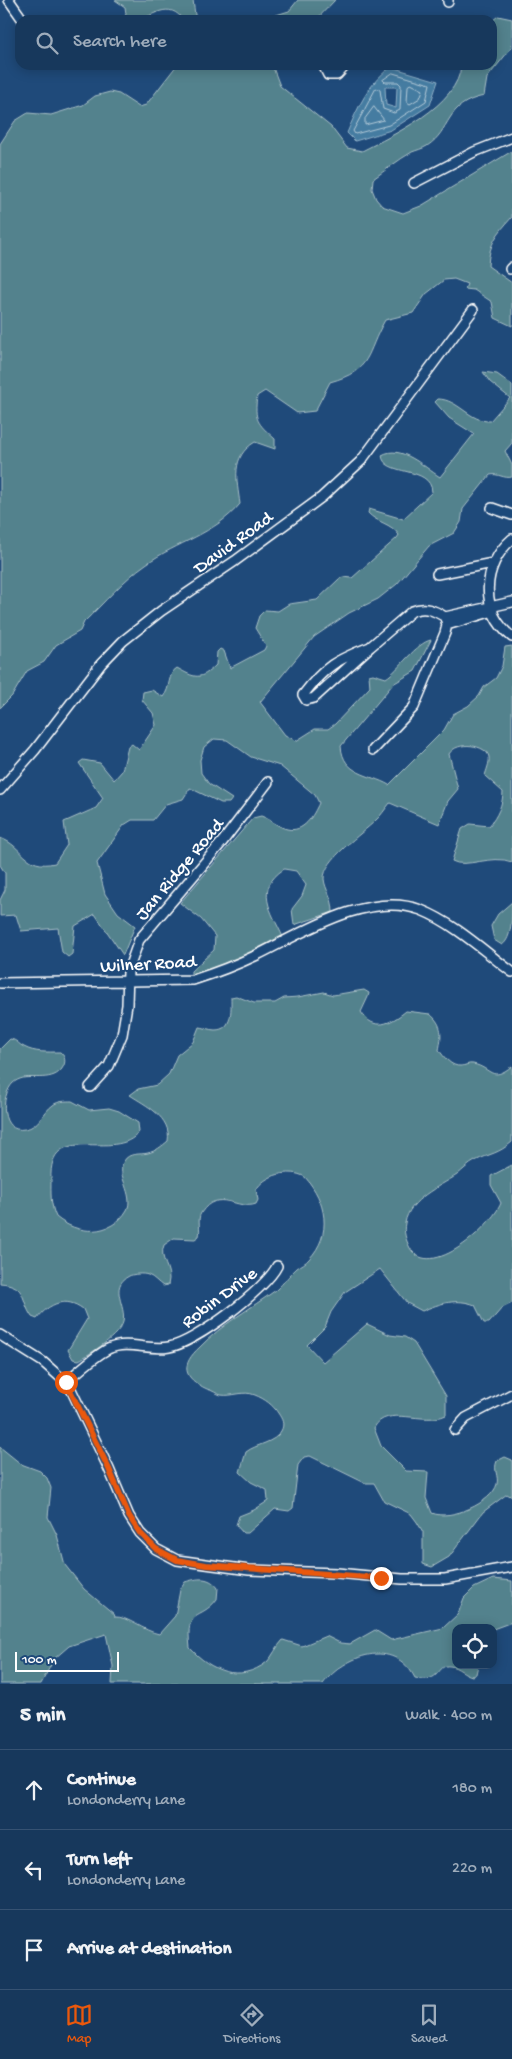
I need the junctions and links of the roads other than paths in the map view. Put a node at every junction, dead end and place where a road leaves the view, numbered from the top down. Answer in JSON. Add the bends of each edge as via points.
{"nodes":[{"id":1,"x":10,"y":0,"type":"edge"},
{"id":2,"x":20,"y":15,"type":"edge"},
{"id":3,"x":325,"y":70,"type":"edge"},
{"id":4,"x":342,"y":70,"type":"edge"},
{"id":5,"x":512,"y":137,"type":"edge"},
{"id":6,"x":414,"y":182,"type":"dead end"},
{"id":7,"x":473,"y":310,"type":"dead end"},
{"id":8,"x":492,"y":508,"type":"dead end"},
{"id":9,"x":512,"y":515,"type":"edge"},
{"id":10,"x":512,"y":539,"type":"edge"},
{"id":11,"x":493,"y":563,"type":"junction"},
{"id":12,"x":437,"y":574,"type":"dead end"},
{"id":13,"x":512,"y":602,"type":"edge"},
{"id":14,"x":492,"y":608,"type":"junction"},
{"id":15,"x":446,"y":621,"type":"junction"},
{"id":16,"x":512,"y":637,"type":"edge"},
{"id":17,"x":370,"y":647,"type":"junction"},
{"id":18,"x":373,"y":750,"type":"dead end"},
{"id":19,"x":268,"y":782,"type":"dead end"},
{"id":20,"x":0,"y":790,"type":"edge"},
{"id":21,"x":512,"y":972,"type":"edge"},
{"id":22,"x":127,"y":982,"type":"junction"},
{"id":23,"x":0,"y":983,"type":"edge"},
{"id":24,"x":90,"y":1087,"type":"dead end"},
{"id":25,"x":277,"y":1266,"type":"dead end"},
{"id":26,"x":0,"y":1335,"type":"edge"},
{"id":27,"x":66,"y":1382,"type":"junction"},
{"id":28,"x":512,"y":1394,"type":"edge"},
{"id":29,"x":455,"y":1430,"type":"dead end"},
{"id":30,"x":512,"y":1567,"type":"edge"}],
"edges":[{"from":1,"to":2,"type":"street"},
{"from":3,"to":4,"type":"street","via":[[328,76],[337,75]]},
{"from":5,"to":6,"type":"street"},
{"from":7,"to":20,"type":"street","name":"David Road","via":[[361,462],[235,560],[134,631],[101,664]]},
{"from":8,"to":9,"type":"street"},
{"from":10,"to":11,"type":"street"},
{"from":11,"to":12,"type":"street"},
{"from":11,"to":14,"type":"street","via":[[489,584]]},
{"from":13,"to":14,"type":"street"},
{"from":14,"to":15,"type":"street"},
{"from":14,"to":16,"type":"street"},
{"from":15,"to":17,"type":"street","via":[[434,610],[420,608],[412,611]]},
{"from":15,"to":18,"type":"street","via":[[436,660],[414,707]]},
{"from":17,"to":17,"type":"street","via":[[314,698],[306,700],[303,695],[321,672],[344,657]]},
{"from":19,"to":22,"type":"street","name":"Jan Ridge Road","via":[[139,940],[132,954]]},
{"from":21,"to":22,"type":"street","name":"Wilner Road","via":[[439,919],[420,910],[398,906],[354,910],[220,972],[193,980]]},
{"from":22,"to":23,"type":"street","name":"Wilner Road"},
{"from":22,"to":24,"type":"street","name":"Jan Ridge Road","via":[[127,1005],[118,1048],[109,1066]]},
{"from":25,"to":27,"type":"street","name":"Robin Drive","via":[[268,1280],[195,1337],[167,1348],[109,1349]]},
{"from":26,"to":27,"type":"street","via":[[43,1362]]},
{"from":27,"to":30,"type":"street","via":[[129,1516],[156,1549],[177,1560],[249,1570],[402,1579],[445,1579]]},
{"from":28,"to":29,"type":"street","via":[[466,1418]]}]}
